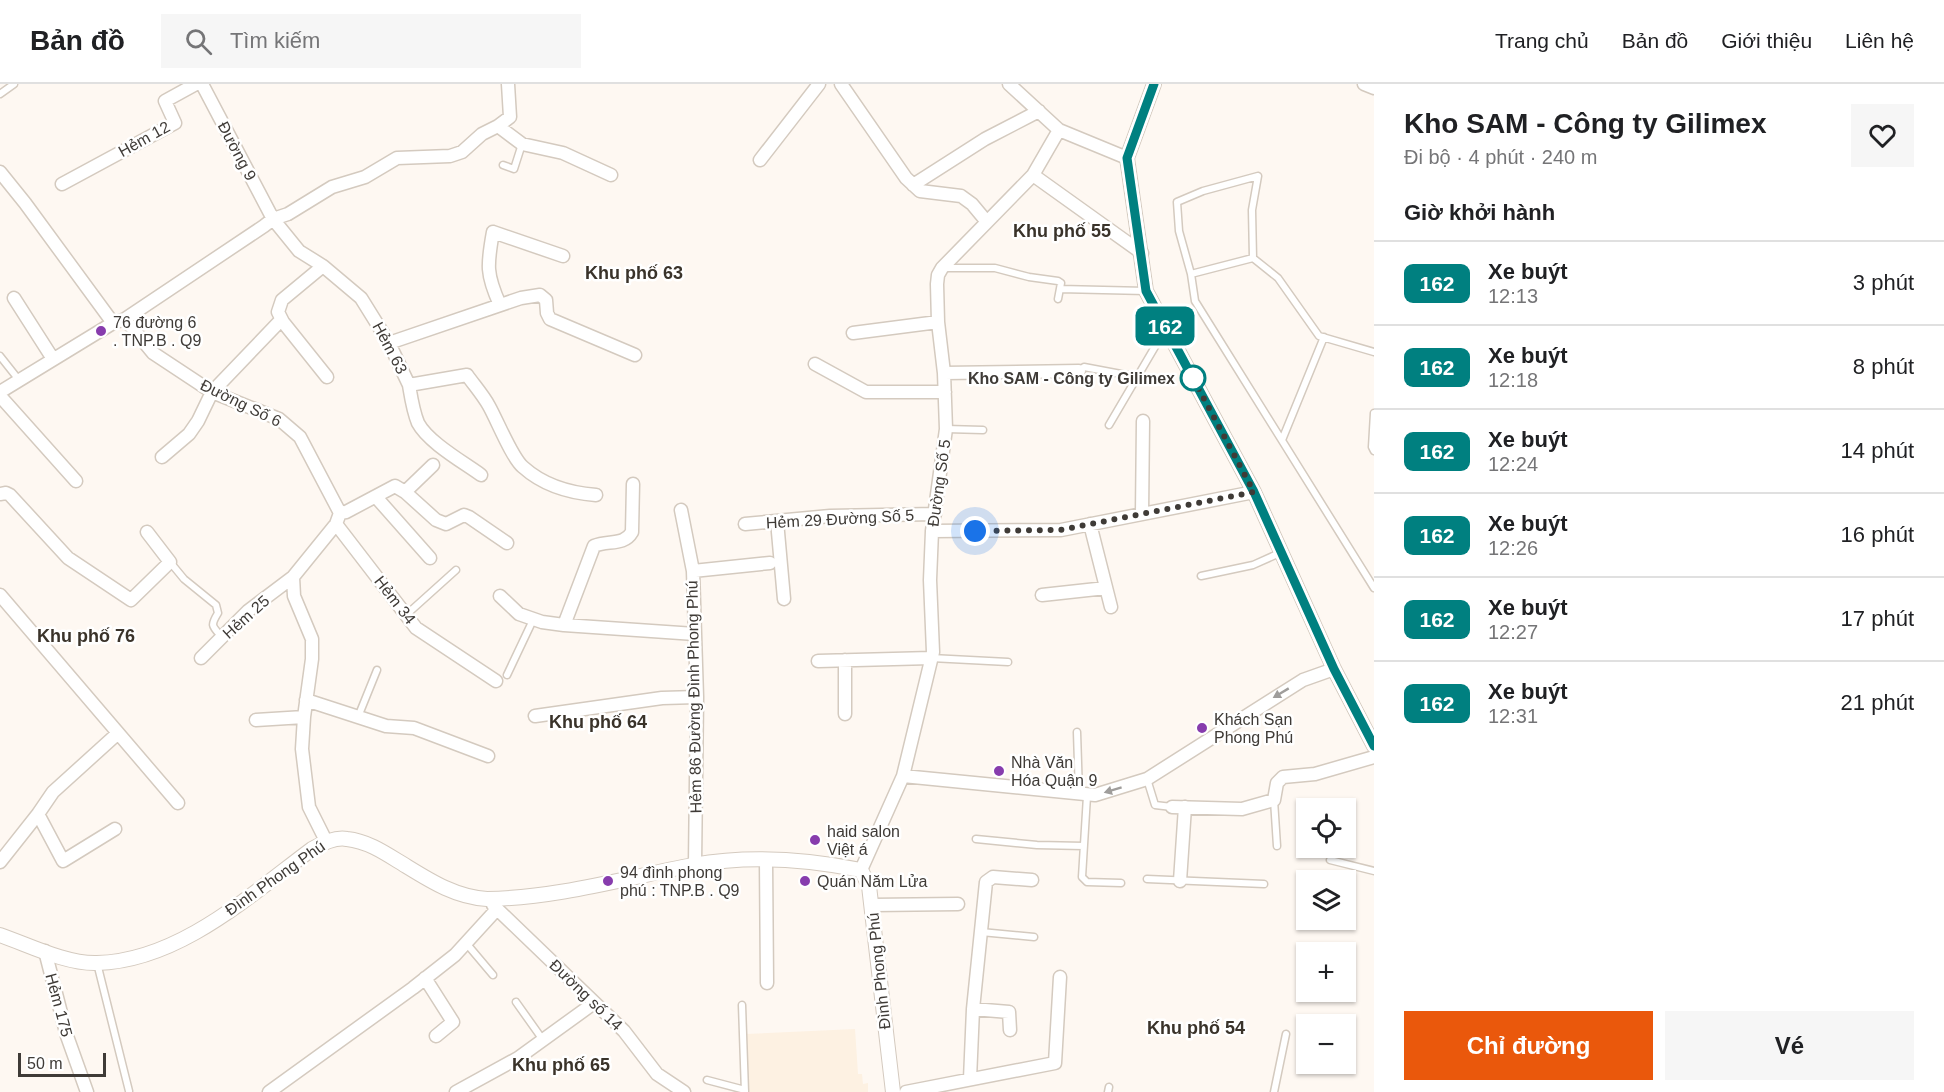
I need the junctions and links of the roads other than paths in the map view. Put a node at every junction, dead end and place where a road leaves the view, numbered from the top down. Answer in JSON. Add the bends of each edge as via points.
{"nodes":[{"id":1,"x":14,"y":84,"type":"edge"},
{"id":2,"x":196,"y":84,"type":"edge"},
{"id":3,"x":202,"y":84,"type":"edge"},
{"id":4,"x":508,"y":84,"type":"edge"},
{"id":5,"x":819,"y":84,"type":"edge"},
{"id":6,"x":841,"y":84,"type":"edge"},
{"id":7,"x":1010,"y":84,"type":"edge"},
{"id":8,"x":1154,"y":84,"type":"edge"},
{"id":9,"x":1364,"y":84,"type":"edge"},
{"id":10,"x":1374,"y":88,"type":"edge"},
{"id":11,"x":0,"y":94,"type":"edge"},
{"id":12,"x":1039,"y":111,"type":"junction"},
{"id":13,"x":498,"y":126,"type":"junction"},
{"id":14,"x":1059,"y":130,"type":"junction"},
{"id":15,"x":522,"y":144,"type":"junction"},
{"id":16,"x":1127,"y":158,"type":"junction"},
{"id":17,"x":760,"y":160,"type":"dead end"},
{"id":18,"x":503,"y":165,"type":"dead end"},
{"id":19,"x":0,"y":172,"type":"edge"},
{"id":20,"x":611,"y":175,"type":"dead end"},
{"id":21,"x":1034,"y":175,"type":"junction"},
{"id":22,"x":62,"y":184,"type":"dead end"},
{"id":23,"x":913,"y":185,"type":"junction"},
{"id":24,"x":273,"y":219,"type":"junction"},
{"id":25,"x":987,"y":222,"type":"junction"},
{"id":26,"x":1142,"y":253,"type":"junction"},
{"id":27,"x":563,"y":256,"type":"dead end"},
{"id":28,"x":1253,"y":258,"type":"junction"},
{"id":29,"x":322,"y":266,"type":"junction"},
{"id":30,"x":942,"y":268,"type":"junction"},
{"id":31,"x":1191,"y":274,"type":"junction"},
{"id":32,"x":1060,"y":289,"type":"junction"},
{"id":33,"x":1146,"y":291,"type":"junction"},
{"id":34,"x":14,"y":298,"type":"dead end"},
{"id":35,"x":1058,"y":299,"type":"dead end"},
{"id":36,"x":501,"y":305,"type":"junction"},
{"id":37,"x":281,"y":320,"type":"junction"},
{"id":38,"x":119,"y":321,"type":"junction"},
{"id":39,"x":938,"y":322,"type":"junction"},
{"id":40,"x":1166,"y":328,"type":"junction"},
{"id":41,"x":853,"y":333,"type":"dead end"},
{"id":42,"x":1324,"y":338,"type":"junction"},
{"id":43,"x":389,"y":343,"type":"junction"},
{"id":44,"x":1374,"y":352,"type":"edge"},
{"id":45,"x":635,"y":355,"type":"dead end"},
{"id":46,"x":0,"y":356,"type":"edge"},
{"id":47,"x":53,"y":359,"type":"junction"},
{"id":48,"x":815,"y":364,"type":"dead end"},
{"id":49,"x":1079,"y":371,"type":"joint"},
{"id":50,"x":944,"y":373,"type":"junction"},
{"id":51,"x":327,"y":377,"type":"dead end"},
{"id":52,"x":1137,"y":377,"type":"junction"},
{"id":53,"x":19,"y":380,"type":"junction"},
{"id":54,"x":409,"y":385,"type":"junction"},
{"id":55,"x":212,"y":392,"type":"junction"},
{"id":56,"x":945,"y":392,"type":"junction"},
{"id":57,"x":0,"y":394,"type":"edge"},
{"id":58,"x":1374,"y":414,"type":"edge"},
{"id":59,"x":1143,"y":420,"type":"dead end"},
{"id":60,"x":1109,"y":425,"type":"dead end"},
{"id":61,"x":946,"y":429,"type":"junction"},
{"id":62,"x":983,"y":430,"type":"dead end"},
{"id":63,"x":1282,"y":440,"type":"junction"},
{"id":64,"x":1374,"y":451,"type":"edge"},
{"id":65,"x":162,"y":457,"type":"dead end"},
{"id":66,"x":432,"y":465,"type":"dead end"},
{"id":67,"x":481,"y":475,"type":"dead end"},
{"id":68,"x":76,"y":481,"type":"dead end"},
{"id":69,"x":633,"y":484,"type":"dead end"},
{"id":70,"x":405,"y":492,"type":"junction"},
{"id":71,"x":1254,"y":492,"type":"junction"},
{"id":72,"x":0,"y":494,"type":"edge"},
{"id":73,"x":596,"y":495,"type":"dead end"},
{"id":74,"x":376,"y":497,"type":"junction"},
{"id":75,"x":681,"y":510,"type":"dead end"},
{"id":76,"x":935,"y":514,"type":"junction"},
{"id":77,"x":1142,"y":514,"type":"junction"},
{"id":78,"x":338,"y":519,"type":"junction"},
{"id":79,"x":777,"y":521,"type":"junction"},
{"id":80,"x":746,"y":524,"type":"dead end"},
{"id":81,"x":1090,"y":524,"type":"junction"},
{"id":82,"x":932,"y":531,"type":"junction"},
{"id":83,"x":147,"y":532,"type":"dead end"},
{"id":84,"x":507,"y":543,"type":"dead end"},
{"id":85,"x":1282,"y":551,"type":"junction"},
{"id":86,"x":430,"y":558,"type":"dead end"},
{"id":87,"x":170,"y":562,"type":"junction"},
{"id":88,"x":770,"y":563,"type":"dead end"},
{"id":89,"x":456,"y":570,"type":"dead end"},
{"id":90,"x":693,"y":571,"type":"junction"},
{"id":91,"x":1201,"y":576,"type":"dead end"},
{"id":92,"x":293,"y":578,"type":"junction"},
{"id":93,"x":1106,"y":588,"type":"junction"},
{"id":94,"x":1374,"y":588,"type":"edge"},
{"id":95,"x":0,"y":595,"type":"edge"},
{"id":96,"x":1042,"y":595,"type":"dead end"},
{"id":97,"x":500,"y":596,"type":"dead end"},
{"id":98,"x":784,"y":599,"type":"dead end"},
{"id":99,"x":1111,"y":607,"type":"dead end"},
{"id":100,"x":406,"y":616,"type":"junction"},
{"id":101,"x":533,"y":620,"type":"junction"},
{"id":102,"x":564,"y":625,"type":"junction"},
{"id":103,"x":695,"y":634,"type":"junction"},
{"id":104,"x":222,"y":638,"type":"junction"},
{"id":105,"x":201,"y":658,"type":"dead end"},
{"id":106,"x":931,"y":658,"type":"junction"},
{"id":107,"x":845,"y":660,"type":"junction"},
{"id":108,"x":818,"y":661,"type":"dead end"},
{"id":109,"x":1008,"y":662,"type":"dead end"},
{"id":110,"x":1334,"y":669,"type":"junction"},
{"id":111,"x":377,"y":670,"type":"dead end"},
{"id":112,"x":502,"y":678,"type":"joint"},
{"id":113,"x":697,"y":697,"type":"junction"},
{"id":114,"x":306,"y":700,"type":"junction"},
{"id":115,"x":845,"y":714,"type":"dead end"},
{"id":116,"x":534,"y":716,"type":"dead end"},
{"id":117,"x":304,"y":717,"type":"junction"},
{"id":118,"x":358,"y":717,"type":"junction"},
{"id":119,"x":256,"y":720,"type":"dead end"},
{"id":120,"x":1077,"y":732,"type":"dead end"},
{"id":121,"x":117,"y":734,"type":"junction"},
{"id":122,"x":1374,"y":746,"type":"edge"},
{"id":123,"x":488,"y":756,"type":"dead end"},
{"id":124,"x":1374,"y":757,"type":"edge"},
{"id":125,"x":903,"y":776,"type":"junction"},
{"id":126,"x":1147,"y":779,"type":"junction"},
{"id":127,"x":1083,"y":795,"type":"junction"},
{"id":128,"x":1274,"y":800,"type":"junction"},
{"id":129,"x":178,"y":803,"type":"dead end"},
{"id":130,"x":1179,"y":807,"type":"junction"},
{"id":131,"x":38,"y":814,"type":"junction"},
{"id":132,"x":114,"y":829,"type":"dead end"},
{"id":133,"x":976,"y":839,"type":"dead end"},
{"id":134,"x":326,"y":841,"type":"junction"},
{"id":135,"x":1084,"y":846,"type":"junction"},
{"id":136,"x":1277,"y":846,"type":"dead end"},
{"id":137,"x":1330,"y":860,"type":"dead end"},
{"id":138,"x":766,"y":861,"type":"junction"},
{"id":139,"x":0,"y":862,"type":"edge"},
{"id":140,"x":695,"y":865,"type":"junction"},
{"id":141,"x":861,"y":870,"type":"junction"},
{"id":142,"x":1374,"y":871,"type":"edge"},
{"id":143,"x":1147,"y":879,"type":"dead end"},
{"id":144,"x":1032,"y":880,"type":"dead end"},
{"id":145,"x":1180,"y":881,"type":"junction"},
{"id":146,"x":1121,"y":883,"type":"dead end"},
{"id":147,"x":1264,"y":884,"type":"dead end"},
{"id":148,"x":487,"y":899,"type":"junction"},
{"id":149,"x":958,"y":904,"type":"dead end"},
{"id":150,"x":872,"y":905,"type":"junction"},
{"id":151,"x":497,"y":909,"type":"junction"},
{"id":152,"x":980,"y":932,"type":"junction"},
{"id":153,"x":0,"y":935,"type":"edge"},
{"id":154,"x":1034,"y":937,"type":"dead end"},
{"id":155,"x":466,"y":943,"type":"junction"},
{"id":156,"x":45,"y":951,"type":"junction"},
{"id":157,"x":97,"y":963,"type":"junction"},
{"id":158,"x":493,"y":975,"type":"dead end"},
{"id":159,"x":1060,"y":977,"type":"dead end"},
{"id":160,"x":425,"y":978,"type":"junction"},
{"id":161,"x":767,"y":983,"type":"dead end"},
{"id":162,"x":516,"y":1002,"type":"dead end"},
{"id":163,"x":594,"y":1003,"type":"junction"},
{"id":164,"x":742,"y":1005,"type":"dead end"},
{"id":165,"x":973,"y":1009,"type":"junction"},
{"id":166,"x":1010,"y":1030,"type":"dead end"},
{"id":167,"x":1286,"y":1034,"type":"dead end"},
{"id":168,"x":436,"y":1036,"type":"dead end"},
{"id":169,"x":544,"y":1040,"type":"junction"},
{"id":170,"x":970,"y":1079,"type":"junction"},
{"id":171,"x":707,"y":1080,"type":"dead end"},
{"id":172,"x":129,"y":1091,"type":"edge"},
{"id":173,"x":745,"y":1091,"type":"edge"},
{"id":174,"x":87,"y":1092,"type":"edge"},
{"id":175,"x":269,"y":1092,"type":"edge"},
{"id":176,"x":456,"y":1092,"type":"edge"},
{"id":177,"x":684,"y":1092,"type":"edge"},
{"id":178,"x":893,"y":1092,"type":"edge"},
{"id":179,"x":906,"y":1092,"type":"edge"},
{"id":180,"x":1274,"y":1092,"type":"edge"}],
"edges":[{"from":1,"to":11,"type":"lane"},
{"from":2,"to":22,"type":"street","name":"Hẻm 12","via":[[165,101],[175,123]]},
{"from":3,"to":24,"type":"street","name":"Đường 9"},
{"from":4,"to":13,"type":"street","via":[[510,117]]},
{"from":5,"to":17,"type":"street"},
{"from":6,"to":23,"type":"street"},
{"from":7,"to":12,"type":"street"},
{"from":8,"to":16,"type":"street"},
{"from":9,"to":10,"type":"street"},
{"from":12,"to":14,"type":"street"},
{"from":12,"to":23,"type":"street","via":[[985,139]]},
{"from":13,"to":15,"type":"street"},
{"from":13,"to":24,"type":"street","via":[[462,152],[397,158]]},
{"from":14,"to":16,"type":"street"},
{"from":14,"to":21,"type":"street"},
{"from":15,"to":18,"type":"lane","via":[[514,169]]},
{"from":15,"to":20,"type":"street","via":[[562,153]]},
{"from":16,"to":26,"type":"street"},
{"from":19,"to":38,"type":"street","name":"Đường Số 6"},
{"from":21,"to":25,"type":"street"},
{"from":21,"to":26,"type":"street"},
{"from":23,"to":25,"type":"street","via":[[920,191],[961,196]]},
{"from":24,"to":29,"type":"street","name":"Hẻm 63","via":[[300,250]]},
{"from":24,"to":38,"type":"street"},
{"from":25,"to":30,"type":"street"},
{"from":26,"to":33,"type":"street"},
{"from":27,"to":36,"type":"street","via":[[493,231],[488,262],[490,282]]},
{"from":28,"to":31,"type":"lane"},
{"from":28,"to":31,"type":"lane","via":[[1252,210],[1258,177],[1177,202],[1179,231]]},
{"from":28,"to":42,"type":"lane","via":[[1278,278]]},
{"from":29,"to":37,"type":"street","via":[[282,300],[278,312]]},
{"from":29,"to":43,"type":"street","name":"Hẻm 63","via":[[361,298]]},
{"from":30,"to":32,"type":"lane","via":[[995,268],[1060,281]]},
{"from":30,"to":39,"type":"street","name":"Đường Số 5","via":[[937,284]]},
{"from":31,"to":63,"type":"lane","via":[[1196,301]]},
{"from":32,"to":33,"type":"lane"},
{"from":32,"to":35,"type":"lane"},
{"from":33,"to":40,"type":"street"},
{"from":34,"to":47,"type":"street"},
{"from":36,"to":43,"type":"street"},
{"from":36,"to":45,"type":"street","via":[[542,295],[550,319]]},
{"from":37,"to":51,"type":"street"},
{"from":37,"to":55,"type":"street"},
{"from":38,"to":47,"type":"street"},
{"from":38,"to":55,"type":"street","name":"Đường Số 6","via":[[153,353]]},
{"from":39,"to":41,"type":"street"},
{"from":39,"to":50,"type":"street","name":"Đường Số 5"},
{"from":40,"to":52,"type":"lane"},
{"from":40,"to":71,"type":"street"},
{"from":42,"to":44,"type":"lane"},
{"from":42,"to":63,"type":"lane"},
{"from":43,"to":54,"type":"street","name":"Hẻm 63"},
{"from":46,"to":53,"type":"lane"},
{"from":47,"to":53,"type":"street"},
{"from":48,"to":56,"type":"street","via":[[866,392]]},
{"from":49,"to":50,"type":"street"},
{"from":49,"to":52,"type":"lane","via":[[1084,367]]},
{"from":50,"to":56,"type":"street","name":"Đường Số 5"},
{"from":52,"to":60,"type":"lane"},
{"from":53,"to":57,"type":"street"},
{"from":54,"to":67,"type":"street","via":[[421,427]]},
{"from":54,"to":73,"type":"street","name":"Hẻm 63","via":[[466,375],[487,402],[515,459],[523,467],[577,494]]},
{"from":55,"to":65,"type":"street","via":[[189,434]]},
{"from":55,"to":78,"type":"street","name":"Đường Số 6","via":[[279,419],[300,437]]},
{"from":56,"to":61,"type":"street","name":"Đường Số 5"},
{"from":57,"to":68,"type":"street"},
{"from":58,"to":64,"type":"lane"},
{"from":59,"to":77,"type":"street"},
{"from":61,"to":62,"type":"lane"},
{"from":61,"to":76,"type":"street","name":"Đường Số 5"},
{"from":63,"to":94,"type":"lane"},
{"from":66,"to":70,"type":"street"},
{"from":69,"to":102,"type":"street","via":[[632,532],[622,541],[594,546]]},
{"from":70,"to":74,"type":"street","via":[[395,486]]},
{"from":70,"to":84,"type":"street","via":[[436,520],[446,524],[464,515]]},
{"from":71,"to":77,"type":"street"},
{"from":71,"to":85,"type":"street"},
{"from":72,"to":87,"type":"street","via":[[10,495],[68,558],[128,600]]},
{"from":74,"to":78,"type":"street"},
{"from":74,"to":86,"type":"street"},
{"from":75,"to":90,"type":"street"},
{"from":76,"to":79,"type":"street","name":"Hẻm 29 Đường Số 5"},
{"from":76,"to":82,"type":"street","name":"Đường Số 5"},
{"from":77,"to":81,"type":"street"},
{"from":78,"to":92,"type":"street"},
{"from":78,"to":100,"type":"street","name":"Hẻm 34"},
{"from":79,"to":80,"type":"street","name":"Hẻm 29 Đường Số 5"},
{"from":79,"to":98,"type":"street"},
{"from":81,"to":82,"type":"street","via":[[1060,530]]},
{"from":81,"to":93,"type":"street"},
{"from":82,"to":106,"type":"street","name":"Đường Số 5"},
{"from":83,"to":87,"type":"street"},
{"from":85,"to":91,"type":"lane","via":[[1253,565]]},
{"from":85,"to":110,"type":"street"},
{"from":87,"to":104,"type":"lane","via":[[216,605],[218,613],[212,626]]},
{"from":88,"to":90,"type":"street","name":"Hẻm 86 Đường Đình Phong Phú"},
{"from":89,"to":100,"type":"lane"},
{"from":90,"to":103,"type":"street","name":"Hẻm 86 Đường Đình Phong Phú"},
{"from":92,"to":104,"type":"street","name":"Hẻm 25","via":[[248,611]]},
{"from":92,"to":114,"type":"street","via":[[294,596],[312,639]]},
{"from":93,"to":96,"type":"street"},
{"from":93,"to":99,"type":"street"},
{"from":95,"to":121,"type":"street"},
{"from":97,"to":101,"type":"street","via":[[519,614]]},
{"from":100,"to":112,"type":"street","name":"Hẻm 34","via":[[416,628]]},
{"from":101,"to":102,"type":"street"},
{"from":101,"to":112,"type":"lane"},
{"from":102,"to":103,"type":"street"},
{"from":103,"to":113,"type":"street","name":"Hẻm 86 Đường Đình Phong Phú"},
{"from":104,"to":105,"type":"street","name":"Hẻm 25"},
{"from":106,"to":107,"type":"street"},
{"from":106,"to":109,"type":"lane"},
{"from":106,"to":125,"type":"street","name":"Đường Số 5"},
{"from":107,"to":108,"type":"street"},
{"from":107,"to":115,"type":"street"},
{"from":110,"to":122,"type":"street"},
{"from":110,"to":126,"type":"street","one_way":true,"via":[[1303,680]]},
{"from":111,"to":118,"type":"lane"},
{"from":113,"to":116,"type":"street","via":[[662,698]]},
{"from":113,"to":140,"type":"street","name":"Hẻm 86 Đường Đình Phong Phú"},
{"from":114,"to":117,"type":"street"},
{"from":114,"to":118,"type":"street"},
{"from":117,"to":119,"type":"street"},
{"from":117,"to":134,"type":"street","via":[[302,749],[309,807]]},
{"from":118,"to":123,"type":"street","via":[[386,726],[414,728]]},
{"from":120,"to":127,"type":"lane"},
{"from":121,"to":129,"type":"street"},
{"from":121,"to":131,"type":"street","via":[[52,792]]},
{"from":124,"to":128,"type":"street","via":[[1315,774],[1283,777],[1277,783]]},
{"from":125,"to":127,"type":"street"},
{"from":125,"to":141,"type":"street","name":"Đường Số 5"},
{"from":126,"to":127,"type":"street","one_way":true},
{"from":126,"to":130,"type":"lane","via":[[1155,805]]},
{"from":127,"to":135,"type":"lane"},
{"from":128,"to":130,"type":"street","via":[[1242,809]]},
{"from":128,"to":136,"type":"lane"},
{"from":130,"to":145,"type":"street"},
{"from":131,"to":132,"type":"street","via":[[63,861]]},
{"from":131,"to":139,"type":"street"},
{"from":133,"to":135,"type":"lane"},
{"from":134,"to":148,"type":"street","name":"Đình Phong Phú","via":[[360,841],[454,892]]},
{"from":134,"to":157,"type":"street","name":"Đình Phong Phú","via":[[182,939],[132,957]]},
{"from":135,"to":146,"type":"lane","via":[[1083,880]]},
{"from":137,"to":142,"type":"lane"},
{"from":138,"to":140,"type":"street","name":"Đình Phong Phú"},
{"from":138,"to":141,"type":"street","name":"Đình Phong Phú","via":[[825,863]]},
{"from":138,"to":161,"type":"street"},
{"from":140,"to":148,"type":"street","name":"Đình Phong Phú","via":[[595,886]]},
{"from":141,"to":150,"type":"street","name":"Đình Phong Phú"},
{"from":143,"to":145,"type":"lane"},
{"from":144,"to":152,"type":"street","via":[[988,878]]},
{"from":145,"to":147,"type":"lane"},
{"from":148,"to":151,"type":"street","name":"Đường số 14"},
{"from":149,"to":150,"type":"street"},
{"from":150,"to":178,"type":"street","name":"Đình Phong Phú"},
{"from":151,"to":155,"type":"street"},
{"from":151,"to":163,"type":"street","name":"Đường số 14"},
{"from":152,"to":154,"type":"lane"},
{"from":152,"to":165,"type":"street"},
{"from":153,"to":156,"type":"street","name":"Đình Phong Phú"},
{"from":155,"to":158,"type":"lane"},
{"from":155,"to":160,"type":"street"},
{"from":156,"to":157,"type":"street","name":"Đình Phong Phú"},
{"from":156,"to":174,"type":"street","name":"Hẻm 175","via":[[67,1036]]},
{"from":157,"to":172,"type":"lane"},
{"from":159,"to":170,"type":"street","via":[[1055,1063]]},
{"from":160,"to":168,"type":"street","via":[[453,1022]]},
{"from":160,"to":175,"type":"street"},
{"from":162,"to":169,"type":"lane"},
{"from":163,"to":169,"type":"street"},
{"from":163,"to":177,"type":"street","name":"Đường số 14","via":[[624,1031],[657,1074]]},
{"from":164,"to":173,"type":"lane"},
{"from":165,"to":166,"type":"street","via":[[1009,1012]]},
{"from":165,"to":170,"type":"street"},
{"from":167,"to":180,"type":"lane"},
{"from":169,"to":176,"type":"street"},
{"from":170,"to":179,"type":"street"},
{"from":171,"to":173,"type":"lane"}]}
